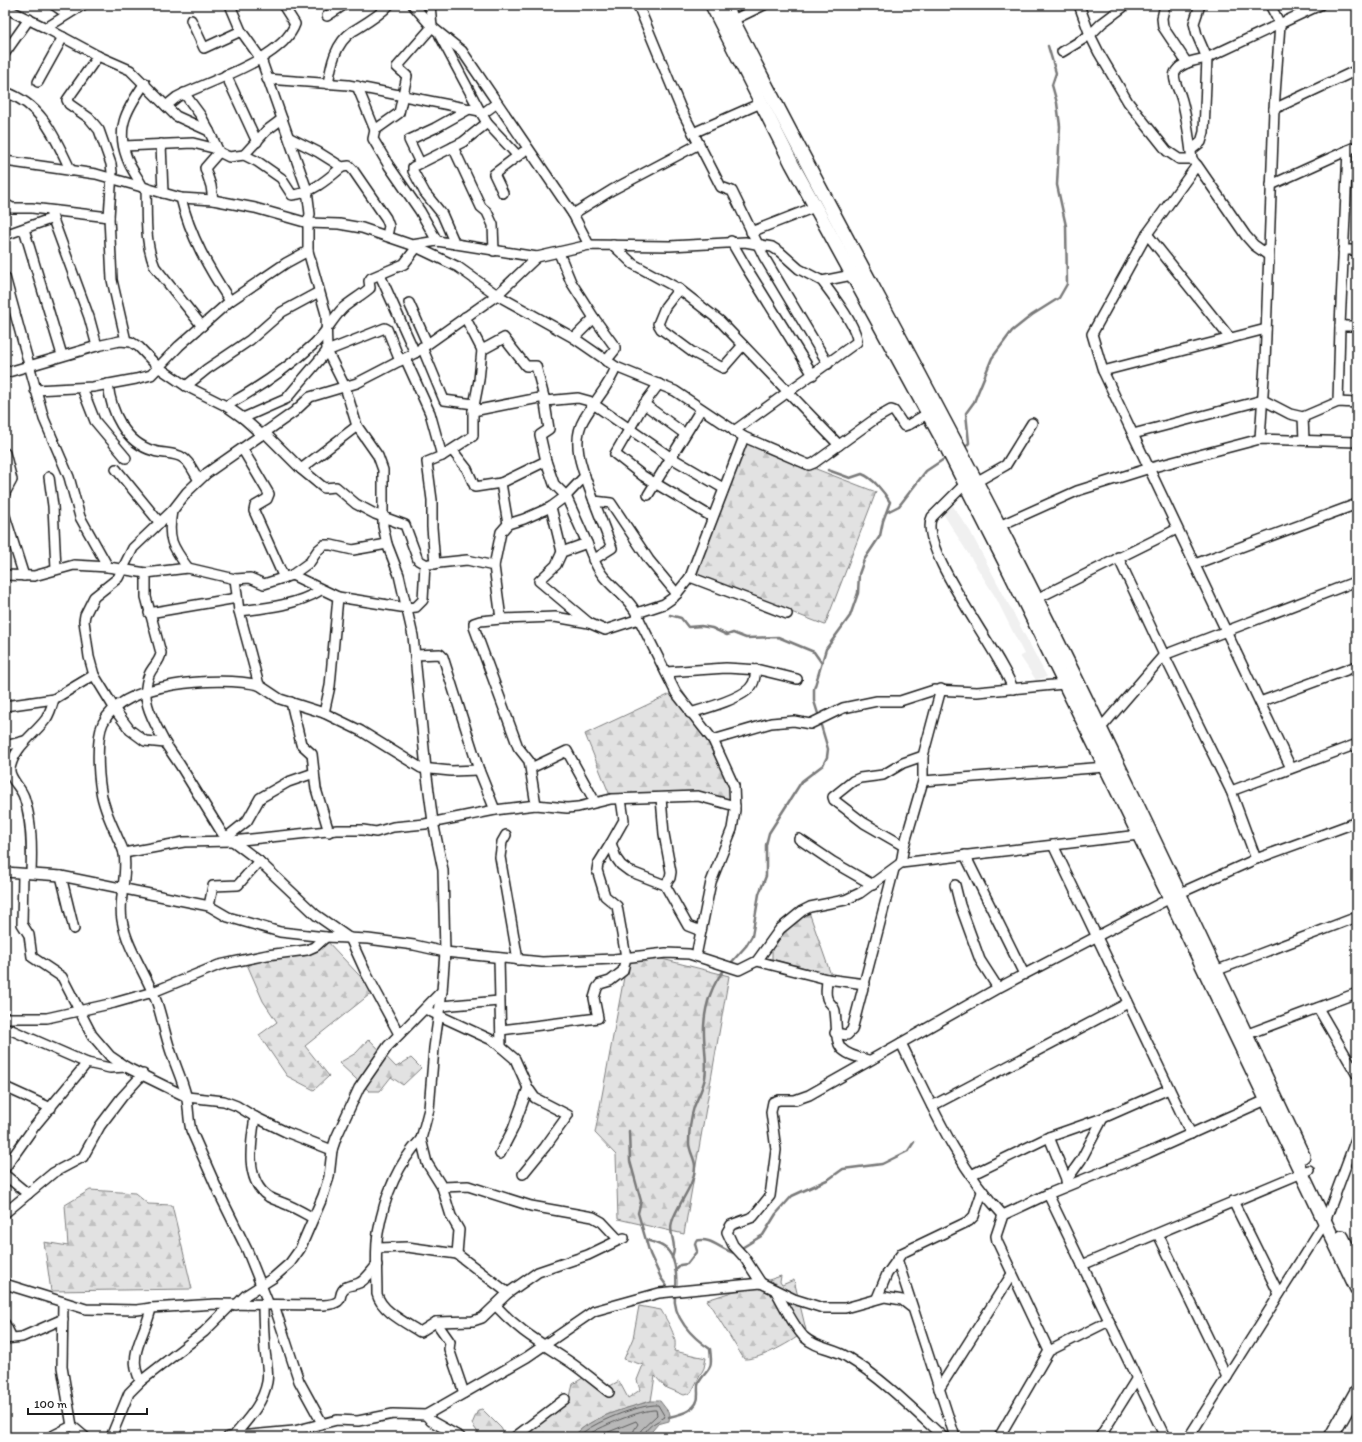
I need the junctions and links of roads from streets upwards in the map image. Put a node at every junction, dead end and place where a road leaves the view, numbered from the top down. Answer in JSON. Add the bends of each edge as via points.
{"nodes":[{"id":1,"x":54,"y":5,"type":"edge"},
{"id":2,"x":83,"y":5,"type":"edge"},
{"id":3,"x":230,"y":5,"type":"edge"},
{"id":4,"x":283,"y":5,"type":"edge"},
{"id":5,"x":344,"y":5,"type":"edge"},
{"id":6,"x":389,"y":5,"type":"edge"},
{"id":7,"x":413,"y":5,"type":"edge"},
{"id":8,"x":430,"y":5,"type":"edge"},
{"id":9,"x":638,"y":5,"type":"edge"},
{"id":10,"x":712,"y":5,"type":"edge"},
{"id":11,"x":725,"y":5,"type":"edge"},
{"id":12,"x":764,"y":5,"type":"edge"},
{"id":13,"x":1079,"y":5,"type":"edge"},
{"id":14,"x":1126,"y":5,"type":"edge"},
{"id":15,"x":1165,"y":5,"type":"edge"},
{"id":16,"x":1200,"y":5,"type":"edge"},
{"id":17,"x":1270,"y":5,"type":"edge"},
{"id":18,"x":1319,"y":5,"type":"edge"},
{"id":19,"x":5,"y":8,"type":"edge"},
{"id":20,"x":747,"y":8,"type":"edge"},
{"id":21,"x":1114,"y":9,"type":"edge"},
{"id":22,"x":66,"y":14,"type":"junction"},
{"id":23,"x":326,"y":16,"type":"dead end"},
{"id":24,"x":29,"y":20,"type":"junction"},
{"id":25,"x":191,"y":20,"type":"dead end"},
{"id":26,"x":733,"y":20,"type":"junction"},
{"id":27,"x":1280,"y":24,"type":"junction"},
{"id":28,"x":46,"y":28,"type":"junction"},
{"id":29,"x":434,"y":28,"type":"junction"},
{"id":30,"x":241,"y":31,"type":"junction"},
{"id":31,"x":1090,"y":35,"type":"junction"},
{"id":32,"x":63,"y":37,"type":"junction"},
{"id":33,"x":1062,"y":52,"type":"dead end"},
{"id":34,"x":5,"y":53,"type":"edge"},
{"id":35,"x":98,"y":56,"type":"junction"},
{"id":36,"x":1207,"y":58,"type":"junction"},
{"id":37,"x":261,"y":59,"type":"junction"},
{"id":38,"x":1187,"y":63,"type":"junction"},
{"id":39,"x":1357,"y":70,"type":"edge"},
{"id":40,"x":226,"y":75,"type":"junction"},
{"id":41,"x":267,"y":79,"type":"junction"},
{"id":42,"x":38,"y":82,"type":"dead end"},
{"id":43,"x":144,"y":83,"type":"junction"},
{"id":44,"x":328,"y":84,"type":"junction"},
{"id":45,"x":357,"y":86,"type":"junction"},
{"id":46,"x":5,"y":92,"type":"edge"},
{"id":47,"x":184,"y":93,"type":"junction"},
{"id":48,"x":401,"y":96,"type":"junction"},
{"id":49,"x":497,"y":103,"type":"junction"},
{"id":50,"x":761,"y":103,"type":"junction"},
{"id":51,"x":166,"y":106,"type":"junction"},
{"id":52,"x":1274,"y":108,"type":"junction"},
{"id":53,"x":469,"y":109,"type":"junction"},
{"id":54,"x":481,"y":112,"type":"junction"},
{"id":55,"x":282,"y":119,"type":"junction"},
{"id":56,"x":487,"y":123,"type":"junction"},
{"id":57,"x":376,"y":130,"type":"junction"},
{"id":58,"x":209,"y":131,"type":"junction"},
{"id":59,"x":693,"y":133,"type":"junction"},
{"id":60,"x":290,"y":138,"type":"junction"},
{"id":61,"x":257,"y":142,"type":"junction"},
{"id":62,"x":161,"y":144,"type":"junction"},
{"id":63,"x":699,"y":144,"type":"junction"},
{"id":64,"x":124,"y":146,"type":"junction"},
{"id":65,"x":1357,"y":146,"type":"edge"},
{"id":66,"x":453,"y":147,"type":"junction"},
{"id":67,"x":528,"y":147,"type":"junction"},
{"id":68,"x":218,"y":150,"type":"junction"},
{"id":69,"x":1348,"y":150,"type":"junction"},
{"id":70,"x":244,"y":155,"type":"junction"},
{"id":71,"x":518,"y":156,"type":"junction"},
{"id":72,"x":1193,"y":158,"type":"junction"},
{"id":73,"x":5,"y":161,"type":"edge"},
{"id":74,"x":420,"y":163,"type":"junction"},
{"id":75,"x":342,"y":167,"type":"junction"},
{"id":76,"x":71,"y":171,"type":"junction"},
{"id":77,"x":112,"y":178,"type":"junction"},
{"id":78,"x":1347,"y":179,"type":"junction"},
{"id":79,"x":1357,"y":179,"type":"edge"},
{"id":80,"x":1271,"y":185,"type":"junction"},
{"id":81,"x":145,"y":188,"type":"junction"},
{"id":82,"x":308,"y":190,"type":"junction"},
{"id":83,"x":163,"y":193,"type":"junction"},
{"id":84,"x":502,"y":193,"type":"dead end"},
{"id":85,"x":181,"y":198,"type":"junction"},
{"id":86,"x":213,"y":200,"type":"junction"},
{"id":87,"x":5,"y":204,"type":"edge"},
{"id":88,"x":815,"y":207,"type":"junction"},
{"id":89,"x":52,"y":214,"type":"junction"},
{"id":90,"x":573,"y":214,"type":"junction"},
{"id":91,"x":109,"y":217,"type":"junction"},
{"id":92,"x":308,"y":223,"type":"junction"},
{"id":93,"x":24,"y":230,"type":"junction"},
{"id":94,"x":752,"y":232,"type":"junction"},
{"id":95,"x":1147,"y":234,"type":"junction"},
{"id":96,"x":5,"y":235,"type":"edge"},
{"id":97,"x":387,"y":236,"type":"junction"},
{"id":98,"x":437,"y":241,"type":"junction"},
{"id":99,"x":731,"y":241,"type":"junction"},
{"id":100,"x":455,"y":244,"type":"junction"},
{"id":101,"x":758,"y":244,"type":"junction"},
{"id":102,"x":589,"y":245,"type":"junction"},
{"id":103,"x":613,"y":245,"type":"junction"},
{"id":104,"x":415,"y":246,"type":"junction"},
{"id":105,"x":1343,"y":250,"type":"junction"},
{"id":106,"x":1357,"y":250,"type":"edge"},
{"id":107,"x":494,"y":251,"type":"junction"},
{"id":108,"x":308,"y":252,"type":"junction"},
{"id":109,"x":559,"y":253,"type":"junction"},
{"id":110,"x":1268,"y":256,"type":"junction"},
{"id":111,"x":537,"y":257,"type":"junction"},
{"id":112,"x":380,"y":275,"type":"junction"},
{"id":113,"x":852,"y":275,"type":"junction"},
{"id":114,"x":5,"y":276,"type":"edge"},
{"id":115,"x":822,"y":281,"type":"junction"},
{"id":116,"x":679,"y":289,"type":"junction"},
{"id":117,"x":319,"y":292,"type":"junction"},
{"id":118,"x":498,"y":295,"type":"junction"},
{"id":119,"x":230,"y":301,"type":"junction"},
{"id":120,"x":409,"y":303,"type":"dead end"},
{"id":121,"x":465,"y":317,"type":"junction"},
{"id":122,"x":594,"y":318,"type":"junction"},
{"id":123,"x":202,"y":326,"type":"junction"},
{"id":124,"x":1340,"y":326,"type":"junction"},
{"id":125,"x":1357,"y":326,"type":"edge"},
{"id":126,"x":1266,"y":329,"type":"junction"},
{"id":127,"x":328,"y":330,"type":"junction"},
{"id":128,"x":574,"y":338,"type":"junction"},
{"id":129,"x":1230,"y":338,"type":"junction"},
{"id":130,"x":126,"y":341,"type":"junction"},
{"id":131,"x":743,"y":345,"type":"junction"},
{"id":132,"x":97,"y":346,"type":"junction"},
{"id":133,"x":421,"y":348,"type":"junction"},
{"id":134,"x":482,"y":350,"type":"junction"},
{"id":135,"x":327,"y":351,"type":"junction"},
{"id":136,"x":62,"y":356,"type":"junction"},
{"id":137,"x":403,"y":360,"type":"junction"},
{"id":138,"x":606,"y":361,"type":"junction"},
{"id":139,"x":828,"y":364,"type":"junction"},
{"id":140,"x":29,"y":365,"type":"junction"},
{"id":141,"x":158,"y":367,"type":"junction"},
{"id":142,"x":616,"y":367,"type":"junction"},
{"id":143,"x":1103,"y":371,"type":"junction"},
{"id":144,"x":5,"y":373,"type":"edge"},
{"id":145,"x":813,"y":375,"type":"junction"},
{"id":146,"x":108,"y":384,"type":"junction"},
{"id":147,"x":659,"y":384,"type":"junction"},
{"id":148,"x":186,"y":386,"type":"junction"},
{"id":149,"x":345,"y":387,"type":"junction"},
{"id":150,"x":82,"y":388,"type":"junction"},
{"id":151,"x":35,"y":390,"type":"junction"},
{"id":152,"x":788,"y":393,"type":"junction"},
{"id":153,"x":545,"y":399,"type":"junction"},
{"id":154,"x":1263,"y":400,"type":"junction"},
{"id":155,"x":1338,"y":402,"type":"junction"},
{"id":156,"x":1357,"y":403,"type":"edge"},
{"id":157,"x":595,"y":404,"type":"junction"},
{"id":158,"x":644,"y":404,"type":"junction"},
{"id":159,"x":226,"y":406,"type":"junction"},
{"id":160,"x":474,"y":407,"type":"junction"},
{"id":161,"x":701,"y":409,"type":"junction"},
{"id":162,"x":927,"y":414,"type":"junction"},
{"id":163,"x":1304,"y":417,"type":"junction"},
{"id":164,"x":243,"y":418,"type":"junction"},
{"id":165,"x":1032,"y":423,"type":"dead end"},
{"id":166,"x":357,"y":426,"type":"junction"},
{"id":167,"x":630,"y":428,"type":"junction"},
{"id":168,"x":734,"y":431,"type":"junction"},
{"id":169,"x":264,"y":434,"type":"junction"},
{"id":170,"x":685,"y":434,"type":"junction"},
{"id":171,"x":1133,"y":434,"type":"junction"},
{"id":172,"x":744,"y":437,"type":"junction"},
{"id":173,"x":1260,"y":439,"type":"junction"},
{"id":174,"x":1304,"y":440,"type":"junction"},
{"id":175,"x":1357,"y":442,"type":"edge"},
{"id":176,"x":839,"y":445,"type":"junction"},
{"id":177,"x":952,"y":448,"type":"junction"},
{"id":178,"x":243,"y":450,"type":"junction"},
{"id":179,"x":452,"y":450,"type":"junction"},
{"id":180,"x":5,"y":453,"type":"edge"},
{"id":181,"x":442,"y":456,"type":"junction"},
{"id":182,"x":126,"y":458,"type":"dead end"},
{"id":183,"x":670,"y":458,"type":"junction"},
{"id":184,"x":546,"y":461,"type":"junction"},
{"id":185,"x":1150,"y":468,"type":"junction"},
{"id":186,"x":116,"y":469,"type":"dead end"},
{"id":187,"x":301,"y":469,"type":"junction"},
{"id":188,"x":585,"y":476,"type":"junction"},
{"id":189,"x":48,"y":477,"type":"dead end"},
{"id":190,"x":199,"y":480,"type":"junction"},
{"id":191,"x":655,"y":482,"type":"junction"},
{"id":192,"x":501,"y":483,"type":"junction"},
{"id":193,"x":971,"y":483,"type":"junction"},
{"id":194,"x":723,"y":488,"type":"junction"},
{"id":195,"x":5,"y":493,"type":"edge"},
{"id":196,"x":648,"y":495,"type":"dead end"},
{"id":197,"x":566,"y":496,"type":"junction"},
{"id":198,"x":594,"y":501,"type":"junction"},
{"id":199,"x":1357,"y":504,"type":"edge"},
{"id":200,"x":551,"y":506,"type":"junction"},
{"id":201,"x":172,"y":510,"type":"junction"},
{"id":202,"x":5,"y":516,"type":"edge"},
{"id":203,"x":383,"y":517,"type":"junction"},
{"id":204,"x":712,"y":517,"type":"junction"},
{"id":205,"x":160,"y":523,"type":"junction"},
{"id":206,"x":508,"y":524,"type":"junction"},
{"id":207,"x":999,"y":526,"type":"junction"},
{"id":208,"x":1177,"y":529,"type":"junction"},
{"id":209,"x":588,"y":543,"type":"junction"},
{"id":210,"x":387,"y":544,"type":"junction"},
{"id":211,"x":562,"y":552,"type":"junction"},
{"id":212,"x":1118,"y":557,"type":"junction"},
{"id":213,"x":593,"y":560,"type":"junction"},
{"id":214,"x":425,"y":564,"type":"junction"},
{"id":215,"x":435,"y":564,"type":"junction"},
{"id":216,"x":1195,"y":564,"type":"junction"},
{"id":217,"x":494,"y":566,"type":"junction"},
{"id":218,"x":108,"y":567,"type":"junction"},
{"id":219,"x":188,"y":568,"type":"junction"},
{"id":220,"x":56,"y":569,"type":"junction"},
{"id":221,"x":122,"y":569,"type":"junction"},
{"id":222,"x":146,"y":573,"type":"junction"},
{"id":223,"x":5,"y":575,"type":"edge"},
{"id":224,"x":24,"y":576,"type":"junction"},
{"id":225,"x":288,"y":576,"type":"junction"},
{"id":226,"x":690,"y":577,"type":"junction"},
{"id":227,"x":235,"y":579,"type":"junction"},
{"id":228,"x":1357,"y":582,"type":"edge"},
{"id":229,"x":321,"y":590,"type":"junction"},
{"id":230,"x":677,"y":594,"type":"junction"},
{"id":231,"x":338,"y":597,"type":"junction"},
{"id":232,"x":237,"y":598,"type":"junction"},
{"id":233,"x":1031,"y":601,"type":"junction"},
{"id":234,"x":407,"y":608,"type":"junction"},
{"id":235,"x":239,"y":611,"type":"junction"},
{"id":236,"x":149,"y":613,"type":"junction"},
{"id":237,"x":787,"y":614,"type":"dead end"},
{"id":238,"x":638,"y":616,"type":"junction"},
{"id":239,"x":501,"y":619,"type":"junction"},
{"id":240,"x":589,"y":623,"type":"junction"},
{"id":241,"x":1225,"y":631,"type":"junction"},
{"id":242,"x":415,"y":655,"type":"junction"},
{"id":243,"x":1164,"y":655,"type":"junction"},
{"id":244,"x":1357,"y":666,"type":"edge"},
{"id":245,"x":756,"y":670,"type":"junction"},
{"id":246,"x":666,"y":672,"type":"junction"},
{"id":247,"x":94,"y":676,"type":"junction"},
{"id":248,"x":797,"y":679,"type":"dead end"},
{"id":249,"x":1064,"y":684,"type":"junction"},
{"id":250,"x":259,"y":685,"type":"junction"},
{"id":251,"x":941,"y":689,"type":"junction"},
{"id":252,"x":1013,"y":689,"type":"junction"},
{"id":253,"x":145,"y":691,"type":"junction"},
{"id":254,"x":54,"y":699,"type":"junction"},
{"id":255,"x":291,"y":702,"type":"junction"},
{"id":256,"x":1260,"y":702,"type":"junction"},
{"id":257,"x":5,"y":706,"type":"edge"},
{"id":258,"x":114,"y":708,"type":"junction"},
{"id":259,"x":324,"y":713,"type":"junction"},
{"id":260,"x":690,"y":713,"type":"junction"},
{"id":261,"x":1100,"y":729,"type":"junction"},
{"id":262,"x":713,"y":740,"type":"junction"},
{"id":263,"x":24,"y":742,"type":"junction"},
{"id":264,"x":164,"y":743,"type":"junction"},
{"id":265,"x":1357,"y":744,"type":"edge"},
{"id":266,"x":5,"y":746,"type":"edge"},
{"id":267,"x":923,"y":756,"type":"junction"},
{"id":268,"x":1106,"y":767,"type":"junction"},
{"id":269,"x":531,"y":768,"type":"junction"},
{"id":270,"x":1292,"y":768,"type":"junction"},
{"id":271,"x":426,"y":769,"type":"junction"},
{"id":272,"x":479,"y":770,"type":"junction"},
{"id":273,"x":8,"y":773,"type":"edge"},
{"id":274,"x":314,"y":773,"type":"junction"},
{"id":275,"x":923,"y":781,"type":"junction"},
{"id":276,"x":1231,"y":791,"type":"junction"},
{"id":277,"x":661,"y":798,"type":"junction"},
{"id":278,"x":622,"y":799,"type":"junction"},
{"id":279,"x":595,"y":802,"type":"junction"},
{"id":280,"x":536,"y":805,"type":"junction"},
{"id":281,"x":735,"y":806,"type":"junction"},
{"id":282,"x":495,"y":810,"type":"junction"},
{"id":283,"x":433,"y":822,"type":"junction"},
{"id":284,"x":1357,"y":822,"type":"edge"},
{"id":285,"x":328,"y":832,"type":"junction"},
{"id":286,"x":506,"y":835,"type":"dead end"},
{"id":287,"x":1139,"y":835,"type":"junction"},
{"id":288,"x":230,"y":839,"type":"junction"},
{"id":289,"x":799,"y":839,"type":"dead end"},
{"id":290,"x":611,"y":843,"type":"junction"},
{"id":291,"x":1053,"y":845,"type":"junction"},
{"id":292,"x":904,"y":846,"type":"junction"},
{"id":293,"x":124,"y":853,"type":"junction"},
{"id":294,"x":965,"y":855,"type":"junction"},
{"id":295,"x":1256,"y":859,"type":"junction"},
{"id":296,"x":259,"y":861,"type":"junction"},
{"id":297,"x":898,"y":866,"type":"junction"},
{"id":298,"x":5,"y":872,"type":"edge"},
{"id":299,"x":27,"y":873,"type":"junction"},
{"id":300,"x":61,"y":876,"type":"junction"},
{"id":301,"x":665,"y":885,"type":"junction"},
{"id":302,"x":873,"y":885,"type":"junction"},
{"id":303,"x":955,"y":885,"type":"dead end"},
{"id":304,"x":124,"y":888,"type":"junction"},
{"id":305,"x":1174,"y":896,"type":"junction"},
{"id":306,"x":209,"y":906,"type":"junction"},
{"id":307,"x":1357,"y":917,"type":"edge"},
{"id":308,"x":74,"y":929,"type":"dead end"},
{"id":309,"x":701,"y":931,"type":"junction"},
{"id":310,"x":1097,"y":936,"type":"junction"},
{"id":311,"x":326,"y":937,"type":"junction"},
{"id":312,"x":350,"y":938,"type":"junction"},
{"id":313,"x":445,"y":952,"type":"junction"},
{"id":314,"x":696,"y":956,"type":"junction"},
{"id":315,"x":499,"y":958,"type":"junction"},
{"id":316,"x":626,"y":958,"type":"junction"},
{"id":317,"x":518,"y":960,"type":"junction"},
{"id":318,"x":757,"y":961,"type":"junction"},
{"id":319,"x":1215,"y":971,"type":"junction"},
{"id":320,"x":1024,"y":974,"type":"junction"},
{"id":321,"x":827,"y":979,"type":"junction"},
{"id":322,"x":865,"y":984,"type":"junction"},
{"id":323,"x":998,"y":988,"type":"junction"},
{"id":324,"x":442,"y":991,"type":"junction"},
{"id":325,"x":153,"y":992,"type":"junction"},
{"id":326,"x":1357,"y":993,"type":"edge"},
{"id":327,"x":499,"y":1001,"type":"junction"},
{"id":328,"x":1128,"y":1003,"type":"junction"},
{"id":329,"x":1318,"y":1008,"type":"junction"},
{"id":330,"x":425,"y":1009,"type":"junction"},
{"id":331,"x":79,"y":1010,"type":"junction"},
{"id":332,"x":440,"y":1010,"type":"junction"},
{"id":333,"x":5,"y":1018,"type":"edge"},
{"id":334,"x":16,"y":1019,"type":"junction"},
{"id":335,"x":501,"y":1030,"type":"junction"},
{"id":336,"x":7,"y":1031,"type":"edge"},
{"id":337,"x":399,"y":1034,"type":"junction"},
{"id":338,"x":835,"y":1034,"type":"junction"},
{"id":339,"x":1245,"y":1034,"type":"junction"},
{"id":340,"x":901,"y":1044,"type":"junction"},
{"id":341,"x":501,"y":1047,"type":"junction"},
{"id":342,"x":868,"y":1060,"type":"junction"},
{"id":343,"x":87,"y":1063,"type":"junction"},
{"id":344,"x":126,"y":1067,"type":"junction"},
{"id":345,"x":143,"y":1074,"type":"junction"},
{"id":346,"x":1357,"y":1075,"type":"edge"},
{"id":347,"x":5,"y":1087,"type":"edge"},
{"id":348,"x":528,"y":1088,"type":"junction"},
{"id":349,"x":1169,"y":1089,"type":"junction"},
{"id":350,"x":187,"y":1097,"type":"junction"},
{"id":351,"x":1266,"y":1100,"type":"junction"},
{"id":352,"x":932,"y":1106,"type":"junction"},
{"id":353,"x":51,"y":1108,"type":"junction"},
{"id":354,"x":255,"y":1117,"type":"junction"},
{"id":355,"x":1103,"y":1118,"type":"junction"},
{"id":356,"x":1191,"y":1134,"type":"junction"},
{"id":357,"x":1357,"y":1136,"type":"edge"},
{"id":358,"x":1049,"y":1137,"type":"junction"},
{"id":359,"x":421,"y":1140,"type":"junction"},
{"id":360,"x":332,"y":1150,"type":"junction"},
{"id":361,"x":500,"y":1154,"type":"dead end"},
{"id":362,"x":5,"y":1168,"type":"edge"},
{"id":363,"x":1305,"y":1171,"type":"junction"},
{"id":364,"x":523,"y":1174,"type":"dead end"},
{"id":365,"x":5,"y":1175,"type":"edge"},
{"id":366,"x":971,"y":1175,"type":"junction"},
{"id":367,"x":1067,"y":1184,"type":"junction"},
{"id":368,"x":442,"y":1187,"type":"junction"},
{"id":369,"x":982,"y":1192,"type":"junction"},
{"id":370,"x":28,"y":1194,"type":"junction"},
{"id":371,"x":1048,"y":1194,"type":"junction"},
{"id":372,"x":1233,"y":1201,"type":"junction"},
{"id":373,"x":5,"y":1213,"type":"edge"},
{"id":374,"x":1003,"y":1215,"type":"junction"},
{"id":375,"x":1327,"y":1217,"type":"junction"},
{"id":376,"x":313,"y":1218,"type":"junction"},
{"id":377,"x":1158,"y":1234,"type":"junction"},
{"id":378,"x":378,"y":1248,"type":"junction"},
{"id":379,"x":457,"y":1254,"type":"junction"},
{"id":380,"x":897,"y":1259,"type":"junction"},
{"id":381,"x":377,"y":1265,"type":"junction"},
{"id":382,"x":1082,"y":1265,"type":"junction"},
{"id":383,"x":1357,"y":1268,"type":"edge"},
{"id":384,"x":1012,"y":1274,"type":"junction"},
{"id":385,"x":761,"y":1283,"type":"junction"},
{"id":386,"x":5,"y":1284,"type":"edge"},
{"id":387,"x":262,"y":1286,"type":"junction"},
{"id":388,"x":1357,"y":1289,"type":"edge"},
{"id":389,"x":775,"y":1290,"type":"junction"},
{"id":390,"x":508,"y":1293,"type":"junction"},
{"id":391,"x":1279,"y":1294,"type":"junction"},
{"id":392,"x":877,"y":1298,"type":"junction"},
{"id":393,"x":64,"y":1302,"type":"junction"},
{"id":394,"x":234,"y":1305,"type":"junction"},
{"id":395,"x":269,"y":1305,"type":"junction"},
{"id":396,"x":496,"y":1306,"type":"junction"},
{"id":397,"x":911,"y":1307,"type":"junction"},
{"id":398,"x":151,"y":1308,"type":"junction"},
{"id":399,"x":63,"y":1319,"type":"junction"},
{"id":400,"x":1109,"y":1321,"type":"junction"},
{"id":401,"x":436,"y":1322,"type":"junction"},
{"id":402,"x":5,"y":1324,"type":"edge"},
{"id":403,"x":8,"y":1338,"type":"edge"},
{"id":404,"x":543,"y":1346,"type":"junction"},
{"id":405,"x":1049,"y":1351,"type":"junction"},
{"id":406,"x":1228,"y":1377,"type":"junction"},
{"id":407,"x":1137,"y":1378,"type":"junction"},
{"id":408,"x":141,"y":1381,"type":"junction"},
{"id":409,"x":940,"y":1389,"type":"junction"},
{"id":410,"x":1357,"y":1391,"type":"edge"},
{"id":411,"x":609,"y":1392,"type":"dead end"},
{"id":412,"x":464,"y":1393,"type":"junction"},
{"id":413,"x":565,"y":1398,"type":"dead end"},
{"id":414,"x":426,"y":1415,"type":"junction"},
{"id":415,"x":322,"y":1423,"type":"junction"},
{"id":416,"x":72,"y":1426,"type":"junction"},
{"id":417,"x":50,"y":1437,"type":"edge"},
{"id":418,"x":85,"y":1437,"type":"edge"},
{"id":419,"x":111,"y":1437,"type":"edge"},
{"id":420,"x":228,"y":1437,"type":"edge"},
{"id":421,"x":233,"y":1437,"type":"edge"},
{"id":422,"x":460,"y":1437,"type":"edge"},
{"id":423,"x":515,"y":1437,"type":"edge"},
{"id":424,"x":943,"y":1437,"type":"edge"},
{"id":425,"x":955,"y":1437,"type":"edge"},
{"id":426,"x":998,"y":1437,"type":"edge"},
{"id":427,"x":1100,"y":1437,"type":"edge"},
{"id":428,"x":1165,"y":1437,"type":"edge"},
{"id":429,"x":1189,"y":1437,"type":"edge"},
{"id":430,"x":1331,"y":1437,"type":"edge"}],
"edges":[{"from":1,"to":22,"type":"street"},
{"from":2,"to":22,"type":"street"},
{"from":3,"to":30,"type":"street"},
{"from":4,"to":37,"type":"street","via":[[294,20],[293,29]]},
{"from":5,"to":23,"type":"street"},
{"from":6,"to":44,"type":"street","via":[[348,35],[332,62]]},
{"from":7,"to":29,"type":"street"},
{"from":8,"to":29,"type":"street"},
{"from":9,"to":59,"type":"street"},
{"from":10,"to":50,"type":"street"},
{"from":11,"to":26,"type":"street"},
{"from":12,"to":20,"type":"street"},
{"from":13,"to":31,"type":"street"},
{"from":14,"to":21,"type":"street"},
{"from":15,"to":38,"type":"street","via":[[1163,27]]},
{"from":16,"to":36,"type":"street","via":[[1194,23],[1196,36]]},
{"from":17,"to":27,"type":"street"},
{"from":18,"to":27,"type":"street"},
{"from":19,"to":24,"type":"street"},
{"from":20,"to":26,"type":"street"},
{"from":21,"to":31,"type":"street"},
{"from":22,"to":28,"type":"street"},
{"from":24,"to":28,"type":"street"},
{"from":24,"to":34,"type":"street"},
{"from":25,"to":30,"type":"street","via":[[204,48]]},
{"from":26,"to":177,"type":"street"},
{"from":27,"to":36,"type":"street"},
{"from":27,"to":52,"type":"street"},
{"from":28,"to":32,"type":"street"},
{"from":29,"to":48,"type":"street","via":[[397,66],[397,69],[407,75]]},
{"from":29,"to":49,"type":"street","via":[[462,51]]},
{"from":29,"to":54,"type":"street"},
{"from":30,"to":37,"type":"street"},
{"from":31,"to":33,"type":"street"},
{"from":31,"to":72,"type":"street","via":[[1128,102],[1148,129],[1173,156],[1187,160]]},
{"from":32,"to":35,"type":"street"},
{"from":32,"to":42,"type":"street"},
{"from":35,"to":43,"type":"street","via":[[130,70]]},
{"from":35,"to":77,"type":"street","via":[[67,100],[99,130]]},
{"from":36,"to":38,"type":"street"},
{"from":36,"to":72,"type":"street","via":[[1203,135]]},
{"from":37,"to":40,"type":"street"},
{"from":37,"to":41,"type":"street"},
{"from":38,"to":72,"type":"street","via":[[1174,72],[1174,78],[1182,99]]},
{"from":39,"to":52,"type":"street"},
{"from":40,"to":47,"type":"street"},
{"from":40,"to":61,"type":"street"},
{"from":41,"to":44,"type":"street"},
{"from":41,"to":55,"type":"street"},
{"from":43,"to":51,"type":"street"},
{"from":43,"to":64,"type":"street","via":[[125,114],[122,128]]},
{"from":44,"to":45,"type":"street"},
{"from":45,"to":48,"type":"street"},
{"from":45,"to":57,"type":"street"},
{"from":46,"to":76,"type":"street","via":[[38,111]]},
{"from":47,"to":51,"type":"street"},
{"from":47,"to":58,"type":"street"},
{"from":48,"to":53,"type":"street"},
{"from":48,"to":57,"type":"street","via":[[397,115]]},
{"from":49,"to":54,"type":"street"},
{"from":49,"to":67,"type":"street"},
{"from":50,"to":59,"type":"street"},
{"from":50,"to":88,"type":"street"},
{"from":51,"to":58,"type":"street","via":[[176,116]]},
{"from":52,"to":80,"type":"street"},
{"from":53,"to":54,"type":"street"},
{"from":53,"to":74,"type":"street","via":[[409,140]]},
{"from":54,"to":56,"type":"street"},
{"from":55,"to":60,"type":"street"},
{"from":55,"to":61,"type":"street","via":[[266,131]]},
{"from":56,"to":66,"type":"street"},
{"from":56,"to":71,"type":"street"},
{"from":57,"to":98,"type":"street","via":[[374,142]]},
{"from":58,"to":68,"type":"street"},
{"from":59,"to":63,"type":"street"},
{"from":60,"to":75,"type":"street"},
{"from":60,"to":82,"type":"street"},
{"from":61,"to":70,"type":"street"},
{"from":62,"to":64,"type":"street"},
{"from":62,"to":68,"type":"street","via":[[193,143]]},
{"from":62,"to":83,"type":"street"},
{"from":63,"to":90,"type":"street","via":[[612,190]]},
{"from":63,"to":94,"type":"street","via":[[721,187],[732,191]]},
{"from":64,"to":81,"type":"street","via":[[130,165]]},
{"from":65,"to":69,"type":"street"},
{"from":66,"to":74,"type":"street"},
{"from":66,"to":107,"type":"street","via":[[481,207],[487,212],[493,225]]},
{"from":67,"to":71,"type":"street"},
{"from":67,"to":90,"type":"street"},
{"from":68,"to":70,"type":"street","via":[[229,157]]},
{"from":68,"to":86,"type":"street","via":[[205,168]]},
{"from":69,"to":78,"type":"street"},
{"from":69,"to":80,"type":"street"},
{"from":70,"to":82,"type":"street","via":[[277,174],[292,194]]},
{"from":71,"to":84,"type":"street","via":[[494,174]]},
{"from":72,"to":95,"type":"street"},
{"from":72,"to":110,"type":"street","via":[[1246,236]]},
{"from":73,"to":76,"type":"street"},
{"from":74,"to":100,"type":"street","via":[[414,166],[413,171],[425,193],[442,214]]},
{"from":75,"to":82,"type":"street","via":[[329,179]]},
{"from":75,"to":97,"type":"street","via":[[349,166],[353,170],[381,209],[389,226]]},
{"from":76,"to":77,"type":"street"},
{"from":77,"to":81,"type":"street"},
{"from":77,"to":91,"type":"street"},
{"from":78,"to":79,"type":"street"},
{"from":78,"to":105,"type":"street"},
{"from":80,"to":110,"type":"street"},
{"from":81,"to":83,"type":"street"},
{"from":81,"to":123,"type":"street","via":[[147,241],[152,260]]},
{"from":82,"to":92,"type":"street"},
{"from":83,"to":85,"type":"street"},
{"from":85,"to":86,"type":"street"},
{"from":85,"to":119,"type":"street","via":[[185,215],[204,258]]},
{"from":86,"to":92,"type":"street","via":[[255,208]]},
{"from":87,"to":89,"type":"street","via":[[12,208]]},
{"from":88,"to":94,"type":"street"},
{"from":88,"to":113,"type":"street"},
{"from":89,"to":91,"type":"street"},
{"from":89,"to":93,"type":"street"},
{"from":89,"to":132,"type":"street"},
{"from":90,"to":102,"type":"street"},
{"from":91,"to":130,"type":"street","via":[[112,280]]},
{"from":92,"to":97,"type":"street","via":[[339,224]]},
{"from":92,"to":108,"type":"street"},
{"from":93,"to":96,"type":"street"},
{"from":93,"to":136,"type":"street"},
{"from":94,"to":101,"type":"street"},
{"from":95,"to":129,"type":"street"},
{"from":95,"to":143,"type":"street","via":[[1092,334]]},
{"from":97,"to":104,"type":"street"},
{"from":98,"to":100,"type":"street"},
{"from":98,"to":104,"type":"street"},
{"from":99,"to":101,"type":"street"},
{"from":99,"to":103,"type":"street","via":[[670,246]]},
{"from":99,"to":145,"type":"street"},
{"from":100,"to":107,"type":"street"},
{"from":101,"to":115,"type":"street","via":[[772,247],[799,269]]},
{"from":101,"to":139,"type":"street"},
{"from":102,"to":103,"type":"street"},
{"from":102,"to":109,"type":"street"},
{"from":103,"to":116,"type":"street","via":[[634,264]]},
{"from":104,"to":112,"type":"street","via":[[404,264]]},
{"from":104,"to":118,"type":"street","via":[[458,267]]},
{"from":105,"to":106,"type":"street"},
{"from":105,"to":124,"type":"street"},
{"from":107,"to":111,"type":"street"},
{"from":108,"to":117,"type":"street"},
{"from":108,"to":119,"type":"street","via":[[286,263]]},
{"from":109,"to":111,"type":"street"},
{"from":109,"to":122,"type":"street","via":[[570,280]]},
{"from":110,"to":126,"type":"street"},
{"from":111,"to":118,"type":"street"},
{"from":112,"to":127,"type":"street","via":[[371,278],[370,288],[335,317]]},
{"from":112,"to":133,"type":"street"},
{"from":113,"to":115,"type":"street"},
{"from":113,"to":162,"type":"street"},
{"from":114,"to":140,"type":"street"},
{"from":115,"to":139,"type":"street","via":[[857,339],[856,345]]},
{"from":116,"to":131,"type":"street","via":[[708,310]]},
{"from":116,"to":131,"type":"street","via":[[660,315],[660,329],[692,352],[723,368]]},
{"from":117,"to":127,"type":"street"},
{"from":117,"to":148,"type":"street","via":[[282,312],[250,340]]},
{"from":118,"to":121,"type":"street"},
{"from":118,"to":128,"type":"street"},
{"from":119,"to":123,"type":"street"},
{"from":120,"to":133,"type":"street"},
{"from":121,"to":133,"type":"street"},
{"from":121,"to":134,"type":"street"},
{"from":122,"to":128,"type":"street"},
{"from":122,"to":138,"type":"street","via":[[615,347]]},
{"from":123,"to":141,"type":"street"},
{"from":124,"to":125,"type":"street"},
{"from":124,"to":155,"type":"street"},
{"from":126,"to":129,"type":"street"},
{"from":126,"to":154,"type":"street"},
{"from":127,"to":135,"type":"street"},
{"from":127,"to":159,"type":"street","via":[[292,363],[258,388]]},
{"from":128,"to":138,"type":"street"},
{"from":129,"to":143,"type":"street"},
{"from":130,"to":132,"type":"street"},
{"from":130,"to":141,"type":"street","via":[[137,345]]},
{"from":131,"to":152,"type":"street"},
{"from":132,"to":136,"type":"street"},
{"from":133,"to":137,"type":"street"},
{"from":133,"to":160,"type":"street","via":[[444,400]]},
{"from":134,"to":153,"type":"street","via":[[505,338],[526,366],[536,366]]},
{"from":134,"to":160,"type":"street"},
{"from":135,"to":137,"type":"street","via":[[386,328]]},
{"from":135,"to":149,"type":"street"},
{"from":135,"to":164,"type":"street","via":[[286,399]]},
{"from":136,"to":140,"type":"street"},
{"from":137,"to":149,"type":"street","via":[[376,375]]},
{"from":137,"to":181,"type":"street","via":[[430,413]]},
{"from":138,"to":142,"type":"street"},
{"from":139,"to":145,"type":"street"},
{"from":140,"to":144,"type":"street"},
{"from":140,"to":151,"type":"street"},
{"from":141,"to":146,"type":"street","via":[[151,375]]},
{"from":141,"to":148,"type":"street"},
{"from":142,"to":147,"type":"street"},
{"from":142,"to":157,"type":"street"},
{"from":143,"to":171,"type":"street"},
{"from":145,"to":152,"type":"street"},
{"from":146,"to":150,"type":"street"},
{"from":146,"to":190,"type":"street","via":[[115,413],[131,437],[142,447],[182,457]]},
{"from":147,"to":158,"type":"street"},
{"from":147,"to":161,"type":"street","via":[[682,394]]},
{"from":148,"to":159,"type":"street"},
{"from":149,"to":166,"type":"street"},
{"from":149,"to":169,"type":"street","via":[[310,397]]},
{"from":150,"to":151,"type":"street"},
{"from":150,"to":182,"type":"street","via":[[91,416]]},
{"from":151,"to":218,"type":"street","via":[[44,420],[69,477],[80,517]]},
{"from":152,"to":168,"type":"street"},
{"from":152,"to":176,"type":"street"},
{"from":153,"to":157,"type":"street","via":[[578,398]]},
{"from":153,"to":160,"type":"street"},
{"from":153,"to":184,"type":"street","via":[[549,429],[540,435]]},
{"from":154,"to":163,"type":"street","via":[[1290,414]]},
{"from":154,"to":171,"type":"street"},
{"from":154,"to":173,"type":"street"},
{"from":155,"to":156,"type":"street"},
{"from":155,"to":163,"type":"street"},
{"from":157,"to":167,"type":"street"},
{"from":157,"to":188,"type":"street","via":[[584,418],[578,432]]},
{"from":158,"to":167,"type":"street"},
{"from":158,"to":170,"type":"street"},
{"from":159,"to":164,"type":"street"},
{"from":160,"to":179,"type":"street","via":[[473,436]]},
{"from":161,"to":168,"type":"street"},
{"from":161,"to":170,"type":"street"},
{"from":162,"to":176,"type":"street","via":[[904,426],[891,410]]},
{"from":162,"to":177,"type":"street"},
{"from":163,"to":174,"type":"street"},
{"from":164,"to":169,"type":"street"},
{"from":165,"to":193,"type":"street","via":[[1006,465]]},
{"from":166,"to":187,"type":"street"},
{"from":166,"to":203,"type":"street","via":[[382,466]]},
{"from":167,"to":183,"type":"street"},
{"from":167,"to":191,"type":"street","via":[[615,454]]},
{"from":168,"to":172,"type":"street"},
{"from":169,"to":178,"type":"street"},
{"from":169,"to":187,"type":"street"},
{"from":170,"to":183,"type":"street"},
{"from":171,"to":185,"type":"street"},
{"from":172,"to":176,"type":"street","via":[[809,464]]},
{"from":172,"to":194,"type":"street"},
{"from":173,"to":174,"type":"street"},
{"from":173,"to":185,"type":"street"},
{"from":174,"to":175,"type":"street"},
{"from":177,"to":193,"type":"street"},
{"from":178,"to":190,"type":"street"},
{"from":178,"to":225,"type":"street","via":[[269,494],[267,499],[255,506],[254,511]]},
{"from":179,"to":181,"type":"street"},
{"from":179,"to":192,"type":"street","via":[[467,469],[475,487]]},
{"from":180,"to":195,"type":"street","via":[[12,480]]},
{"from":181,"to":215,"type":"street","via":[[428,460],[427,464],[432,500]]},
{"from":183,"to":191,"type":"street"},
{"from":183,"to":194,"type":"street"},
{"from":184,"to":192,"type":"street"},
{"from":184,"to":197,"type":"street","via":[[555,486]]},
{"from":185,"to":207,"type":"street","via":[[1077,491]]},
{"from":185,"to":208,"type":"street"},
{"from":186,"to":205,"type":"street"},
{"from":187,"to":203,"type":"street","via":[[324,488],[336,487],[356,504]]},
{"from":188,"to":197,"type":"street"},
{"from":188,"to":198,"type":"street"},
{"from":189,"to":220,"type":"street","via":[[54,506]]},
{"from":190,"to":201,"type":"street"},
{"from":191,"to":196,"type":"street"},
{"from":191,"to":204,"type":"street"},
{"from":192,"to":206,"type":"street"},
{"from":193,"to":207,"type":"street"},
{"from":193,"to":233,"type":"street"},
{"from":193,"to":252,"type":"street","via":[[932,516],[931,535],[936,551],[971,616],[1005,670]]},
{"from":194,"to":204,"type":"street"},
{"from":197,"to":200,"type":"street"},
{"from":197,"to":209,"type":"street"},
{"from":198,"to":213,"type":"street","via":[[612,548]]},
{"from":198,"to":230,"type":"street","via":[[611,503],[649,560]]},
{"from":199,"to":216,"type":"street"},
{"from":200,"to":206,"type":"street"},
{"from":200,"to":211,"type":"street"},
{"from":201,"to":205,"type":"street"},
{"from":201,"to":219,"type":"street","via":[[170,538]]},
{"from":202,"to":224,"type":"street"},
{"from":203,"to":210,"type":"street"},
{"from":203,"to":214,"type":"street","via":[[405,525],[418,560]]},
{"from":204,"to":226,"type":"street"},
{"from":205,"to":221,"type":"street","via":[[133,548]]},
{"from":206,"to":217,"type":"street","via":[[501,532]]},
{"from":207,"to":233,"type":"street"},
{"from":208,"to":212,"type":"street"},
{"from":208,"to":216,"type":"street"},
{"from":209,"to":211,"type":"street"},
{"from":209,"to":213,"type":"street"},
{"from":210,"to":225,"type":"street","via":[[353,550],[324,545],[310,562]]},
{"from":210,"to":234,"type":"street","via":[[399,575]]},
{"from":211,"to":240,"type":"street","via":[[556,565],[539,582]]},
{"from":212,"to":233,"type":"street"},
{"from":212,"to":243,"type":"street"},
{"from":213,"to":238,"type":"street","via":[[602,575],[627,599]]},
{"from":214,"to":215,"type":"street"},
{"from":214,"to":234,"type":"street","via":[[424,600],[416,606]]},
{"from":215,"to":217,"type":"street","via":[[467,560]]},
{"from":216,"to":241,"type":"street"},
{"from":217,"to":239,"type":"street"},
{"from":218,"to":220,"type":"street","via":[[74,565]]},
{"from":218,"to":221,"type":"street"},
{"from":219,"to":222,"type":"street"},
{"from":219,"to":227,"type":"street"},
{"from":220,"to":224,"type":"street","via":[[34,576]]},
{"from":221,"to":222,"type":"street"},
{"from":221,"to":247,"type":"street","via":[[118,578],[94,597],[85,615],[88,657]]},
{"from":222,"to":236,"type":"street"},
{"from":223,"to":224,"type":"street"},
{"from":225,"to":227,"type":"street","via":[[264,584],[248,578]]},
{"from":225,"to":229,"type":"street"},
{"from":226,"to":230,"type":"street"},
{"from":226,"to":237,"type":"street"},
{"from":227,"to":232,"type":"street"},
{"from":228,"to":241,"type":"street"},
{"from":229,"to":231,"type":"street"},
{"from":229,"to":235,"type":"street","via":[[299,600]]},
{"from":230,"to":238,"type":"street","via":[[664,604]]},
{"from":231,"to":234,"type":"street"},
{"from":231,"to":259,"type":"street","via":[[330,686]]},
{"from":232,"to":235,"type":"street"},
{"from":232,"to":236,"type":"street"},
{"from":233,"to":249,"type":"street"},
{"from":233,"to":261,"type":"street"},
{"from":234,"to":242,"type":"street"},
{"from":235,"to":250,"type":"street"},
{"from":236,"to":253,"type":"street","via":[[161,653],[150,672]]},
{"from":238,"to":240,"type":"street","via":[[605,630]]},
{"from":238,"to":246,"type":"street"},
{"from":239,"to":240,"type":"street","via":[[555,617]]},
{"from":239,"to":269,"type":"street","via":[[480,621],[474,623],[474,627],[518,747],[528,758]]},
{"from":241,"to":243,"type":"street"},
{"from":241,"to":256,"type":"street"},
{"from":242,"to":271,"type":"street"},
{"from":242,"to":272,"type":"street","via":[[440,654],[444,657]]},
{"from":243,"to":261,"type":"street"},
{"from":243,"to":276,"type":"street"},
{"from":244,"to":256,"type":"street"},
{"from":245,"to":246,"type":"street","via":[[720,668]]},
{"from":245,"to":248,"type":"street"},
{"from":245,"to":260,"type":"street","via":[[750,688],[722,703]]},
{"from":246,"to":260,"type":"street"},
{"from":247,"to":254,"type":"street"},
{"from":247,"to":258,"type":"street"},
{"from":249,"to":252,"type":"street"},
{"from":249,"to":268,"type":"street"},
{"from":250,"to":253,"type":"street","via":[[250,682],[199,682]]},
{"from":250,"to":255,"type":"street","via":[[274,696]]},
{"from":251,"to":252,"type":"street","via":[[977,692]]},
{"from":251,"to":262,"type":"street","via":[[900,701],[877,701],[843,708],[810,724],[794,721],[771,723]]},
{"from":251,"to":267,"type":"street"},
{"from":253,"to":258,"type":"street"},
{"from":253,"to":264,"type":"street","via":[[147,706]]},
{"from":254,"to":257,"type":"street"},
{"from":254,"to":263,"type":"street","via":[[46,719]]},
{"from":255,"to":259,"type":"street"},
{"from":255,"to":274,"type":"street","via":[[301,744],[312,754]]},
{"from":256,"to":270,"type":"street"},
{"from":258,"to":264,"type":"street","via":[[122,721],[140,738],[149,742]]},
{"from":258,"to":293,"type":"street","via":[[103,723],[100,734],[101,792]]},
{"from":259,"to":271,"type":"street","via":[[361,731]]},
{"from":260,"to":262,"type":"street"},
{"from":261,"to":305,"type":"street"},
{"from":262,"to":281,"type":"street","via":[[732,781]]},
{"from":263,"to":266,"type":"street"},
{"from":263,"to":273,"type":"street"},
{"from":264,"to":288,"type":"street","via":[[215,823]]},
{"from":265,"to":270,"type":"street"},
{"from":267,"to":275,"type":"street"},
{"from":267,"to":292,"type":"street","via":[[903,763],[883,775],[853,781],[833,797],[864,823]]},
{"from":268,"to":275,"type":"street"},
{"from":268,"to":287,"type":"street"},
{"from":269,"to":279,"type":"street","via":[[567,751]]},
{"from":269,"to":280,"type":"street"},
{"from":270,"to":276,"type":"street"},
{"from":271,"to":272,"type":"street","via":[[451,772]]},
{"from":271,"to":283,"type":"street"},
{"from":272,"to":282,"type":"street"},
{"from":273,"to":299,"type":"street","via":[[23,794],[26,803],[32,843]]},
{"from":274,"to":285,"type":"street"},
{"from":274,"to":288,"type":"street","via":[[288,782],[260,798],[247,820]]},
{"from":275,"to":292,"type":"street"},
{"from":276,"to":295,"type":"street"},
{"from":277,"to":278,"type":"street"},
{"from":277,"to":281,"type":"street","via":[[698,796]]},
{"from":277,"to":301,"type":"street","via":[[671,872]]},
{"from":278,"to":279,"type":"street"},
{"from":278,"to":290,"type":"street","via":[[624,820]]},
{"from":279,"to":280,"type":"street","via":[[567,808]]},
{"from":280,"to":282,"type":"street"},
{"from":281,"to":309,"type":"street","via":[[732,829],[711,882]]},
{"from":282,"to":283,"type":"street"},
{"from":283,"to":285,"type":"street","via":[[376,832]]},
{"from":283,"to":313,"type":"street","via":[[443,870]]},
{"from":284,"to":295,"type":"street"},
{"from":285,"to":288,"type":"street"},
{"from":286,"to":317,"type":"street","via":[[502,842],[500,857]]},
{"from":287,"to":291,"type":"street"},
{"from":287,"to":305,"type":"street"},
{"from":288,"to":293,"type":"street","via":[[184,842]]},
{"from":288,"to":296,"type":"street"},
{"from":289,"to":302,"type":"street"},
{"from":290,"to":301,"type":"street","via":[[616,858],[625,869]]},
{"from":290,"to":316,"type":"street","via":[[597,870],[605,896],[617,906]]},
{"from":291,"to":294,"type":"street"},
{"from":291,"to":310,"type":"street"},
{"from":292,"to":297,"type":"street"},
{"from":293,"to":304,"type":"street"},
{"from":294,"to":297,"type":"street"},
{"from":294,"to":320,"type":"street"},
{"from":295,"to":305,"type":"street"},
{"from":296,"to":306,"type":"street","via":[[240,884],[213,886]]},
{"from":296,"to":312,"type":"street","via":[[316,916]]},
{"from":297,"to":302,"type":"street"},
{"from":297,"to":322,"type":"street"},
{"from":298,"to":299,"type":"street"},
{"from":299,"to":300,"type":"street"},
{"from":299,"to":331,"type":"street","via":[[22,924],[29,935],[31,955],[33,959],[62,977]]},
{"from":300,"to":304,"type":"street"},
{"from":300,"to":308,"type":"street"},
{"from":301,"to":309,"type":"street","via":[[688,926]]},
{"from":302,"to":318,"type":"street","via":[[845,900],[810,907],[798,914],[780,929]]},
{"from":303,"to":323,"type":"street","via":[[980,960]]},
{"from":304,"to":306,"type":"street"},
{"from":304,"to":325,"type":"street","via":[[121,906],[126,934]]},
{"from":305,"to":310,"type":"street"},
{"from":305,"to":319,"type":"street"},
{"from":305,"to":351,"type":"street"},
{"from":306,"to":311,"type":"street","via":[[228,917],[280,932]]},
{"from":307,"to":319,"type":"street"},
{"from":309,"to":314,"type":"street"},
{"from":310,"to":320,"type":"street"},
{"from":310,"to":328,"type":"street"},
{"from":311,"to":312,"type":"street"},
{"from":311,"to":325,"type":"street","via":[[307,950],[219,965]]},
{"from":312,"to":313,"type":"street","via":[[414,945]]},
{"from":312,"to":337,"type":"street","via":[[366,974]]},
{"from":313,"to":315,"type":"street"},
{"from":313,"to":324,"type":"street"},
{"from":314,"to":316,"type":"street","via":[[666,953]]},
{"from":314,"to":318,"type":"street","via":[[736,970]]},
{"from":315,"to":317,"type":"street"},
{"from":315,"to":327,"type":"street"},
{"from":316,"to":317,"type":"street","via":[[542,962]]},
{"from":316,"to":335,"type":"street","via":[[623,971],[597,988],[594,998],[597,1019]]},
{"from":318,"to":321,"type":"street"},
{"from":319,"to":339,"type":"street"},
{"from":320,"to":323,"type":"street"},
{"from":321,"to":322,"type":"street"},
{"from":321,"to":338,"type":"street","via":[[827,999],[835,1008]]},
{"from":322,"to":338,"type":"street","via":[[850,1033]]},
{"from":323,"to":340,"type":"street"},
{"from":324,"to":330,"type":"street"},
{"from":324,"to":332,"type":"street"},
{"from":325,"to":331,"type":"street"},
{"from":325,"to":350,"type":"street"},
{"from":326,"to":329,"type":"street"},
{"from":327,"to":332,"type":"street"},
{"from":327,"to":335,"type":"street"},
{"from":328,"to":349,"type":"street"},
{"from":328,"to":352,"type":"street"},
{"from":329,"to":339,"type":"street"},
{"from":329,"to":346,"type":"street"},
{"from":330,"to":332,"type":"street"},
{"from":330,"to":337,"type":"street"},
{"from":331,"to":334,"type":"street","via":[[47,1018]]},
{"from":331,"to":344,"type":"street","via":[[101,1047]]},
{"from":332,"to":341,"type":"street","via":[[489,1037]]},
{"from":332,"to":359,"type":"street","via":[[429,1109]]},
{"from":333,"to":334,"type":"street"},
{"from":334,"to":336,"type":"street"},
{"from":335,"to":341,"type":"street"},
{"from":336,"to":343,"type":"street"},
{"from":337,"to":360,"type":"street","via":[[364,1080]]},
{"from":338,"to":342,"type":"street","via":[[844,1052]]},
{"from":339,"to":363,"type":"street"},
{"from":340,"to":342,"type":"street"},
{"from":340,"to":352,"type":"street"},
{"from":341,"to":348,"type":"street","via":[[515,1059]]},
{"from":342,"to":385,"type":"street","via":[[800,1099],[775,1101],[772,1104],[776,1150],[770,1196],[753,1217],[730,1225],[727,1232],[733,1245]]},
{"from":343,"to":344,"type":"street","via":[[110,1068]]},
{"from":343,"to":353,"type":"street"},
{"from":344,"to":345,"type":"street"},
{"from":345,"to":350,"type":"street"},
{"from":345,"to":370,"type":"street","via":[[100,1126],[83,1157],[53,1173]]},
{"from":347,"to":353,"type":"street"},
{"from":348,"to":361,"type":"street","via":[[513,1129]]},
{"from":348,"to":364,"type":"street","via":[[538,1101],[568,1115]]},
{"from":349,"to":355,"type":"street"},
{"from":349,"to":356,"type":"street"},
{"from":350,"to":354,"type":"street","via":[[224,1101]]},
{"from":350,"to":387,"type":"street","via":[[191,1130]]},
{"from":351,"to":356,"type":"street"},
{"from":351,"to":363,"type":"street"},
{"from":352,"to":366,"type":"street"},
{"from":353,"to":362,"type":"street"},
{"from":354,"to":360,"type":"street"},
{"from":354,"to":376,"type":"street","via":[[251,1159],[258,1187],[268,1197]]},
{"from":355,"to":358,"type":"street"},
{"from":355,"to":367,"type":"street"},
{"from":356,"to":367,"type":"street"},
{"from":357,"to":375,"type":"street"},
{"from":358,"to":366,"type":"street"},
{"from":358,"to":367,"type":"street"},
{"from":359,"to":368,"type":"street","via":[[427,1163]]},
{"from":359,"to":378,"type":"street","via":[[409,1152],[391,1186],[378,1233]]},
{"from":360,"to":376,"type":"street","via":[[324,1196]]},
{"from":363,"to":372,"type":"street"},
{"from":363,"to":375,"type":"street"},
{"from":365,"to":370,"type":"street"},
{"from":366,"to":369,"type":"street"},
{"from":367,"to":371,"type":"street"},
{"from":368,"to":379,"type":"street","via":[[451,1216],[459,1230]]},
{"from":368,"to":390,"type":"street","via":[[468,1186],[531,1206],[593,1217],[621,1239],[588,1255],[538,1272]]},
{"from":369,"to":374,"type":"street"},
{"from":369,"to":380,"type":"street","via":[[974,1216],[969,1221],[908,1249]]},
{"from":370,"to":373,"type":"street"},
{"from":371,"to":374,"type":"street"},
{"from":371,"to":382,"type":"street"},
{"from":372,"to":377,"type":"street"},
{"from":372,"to":391,"type":"street"},
{"from":374,"to":384,"type":"street","via":[[996,1236]]},
{"from":375,"to":383,"type":"street"},
{"from":375,"to":388,"type":"street"},
{"from":375,"to":391,"type":"street"},
{"from":376,"to":387,"type":"street","via":[[303,1243],[290,1263]]},
{"from":377,"to":382,"type":"street"},
{"from":377,"to":406,"type":"street"},
{"from":378,"to":379,"type":"street","via":[[407,1247]]},
{"from":378,"to":381,"type":"street"},
{"from":379,"to":390,"type":"street"},
{"from":380,"to":392,"type":"street","via":[[887,1274]]},
{"from":380,"to":397,"type":"street"},
{"from":381,"to":395,"type":"street","via":[[359,1284],[347,1286],[336,1304]]},
{"from":381,"to":401,"type":"street","via":[[377,1294],[384,1306],[420,1332]]},
{"from":382,"to":400,"type":"street"},
{"from":384,"to":405,"type":"street"},
{"from":384,"to":409,"type":"street"},
{"from":385,"to":389,"type":"street"},
{"from":385,"to":404,"type":"street","via":[[659,1293],[631,1300],[594,1312]]},
{"from":386,"to":393,"type":"street"},
{"from":387,"to":394,"type":"street"},
{"from":387,"to":395,"type":"street"},
{"from":389,"to":392,"type":"street","via":[[794,1300],[834,1309]]},
{"from":389,"to":424,"type":"street","via":[[803,1336],[819,1348],[838,1352],[856,1363]]},
{"from":390,"to":396,"type":"street"},
{"from":391,"to":406,"type":"street"},
{"from":392,"to":397,"type":"street","via":[[895,1298]]},
{"from":393,"to":398,"type":"street","via":[[86,1309]]},
{"from":393,"to":399,"type":"street"},
{"from":394,"to":395,"type":"street"},
{"from":394,"to":398,"type":"street"},
{"from":394,"to":408,"type":"street"},
{"from":395,"to":415,"type":"street","via":[[300,1381]]},
{"from":395,"to":421,"type":"street","via":[[263,1329],[268,1370],[264,1394],[252,1415]]},
{"from":396,"to":401,"type":"street","via":[[479,1320]]},
{"from":396,"to":404,"type":"street","via":[[518,1329]]},
{"from":397,"to":409,"type":"street"},
{"from":398,"to":408,"type":"street","via":[[136,1350],[136,1374]]},
{"from":399,"to":403,"type":"street","via":[[22,1337]]},
{"from":399,"to":416,"type":"street","via":[[62,1367]]},
{"from":400,"to":405,"type":"street"},
{"from":400,"to":407,"type":"street"},
{"from":401,"to":412,"type":"street","via":[[449,1340],[449,1349]]},
{"from":402,"to":403,"type":"street"},
{"from":404,"to":411,"type":"street","via":[[570,1362]]},
{"from":404,"to":412,"type":"street"},
{"from":405,"to":426,"type":"street"},
{"from":406,"to":429,"type":"street"},
{"from":407,"to":427,"type":"street"},
{"from":407,"to":428,"type":"street"},
{"from":408,"to":419,"type":"street","via":[[126,1398]]},
{"from":409,"to":425,"type":"street"},
{"from":410,"to":430,"type":"street"},
{"from":412,"to":414,"type":"street"},
{"from":413,"to":423,"type":"street"},
{"from":414,"to":415,"type":"street","via":[[393,1414],[358,1421],[337,1420]]},
{"from":414,"to":422,"type":"street"},
{"from":415,"to":421,"type":"street","via":[[294,1431]]},
{"from":416,"to":417,"type":"street"},
{"from":416,"to":418,"type":"street"},
{"from":420,"to":421,"type":"street"}]}
